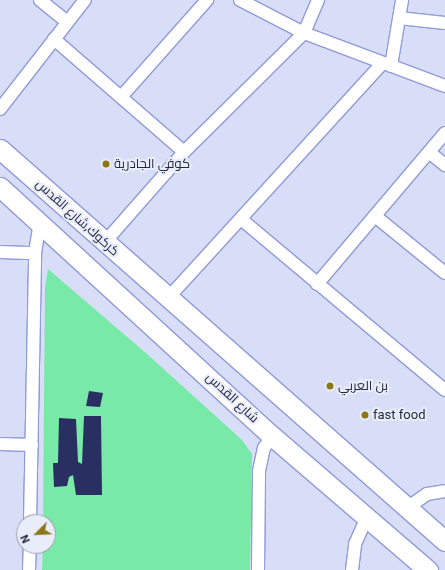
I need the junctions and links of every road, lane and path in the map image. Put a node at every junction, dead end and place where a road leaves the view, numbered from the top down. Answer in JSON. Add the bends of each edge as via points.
{"nodes":[{"id":1,"x":40,"y":0,"type":"edge"},
{"id":2,"x":85,"y":0,"type":"edge"},
{"id":3,"x":207,"y":0,"type":"edge"},
{"id":4,"x":240,"y":0,"type":"edge"},
{"id":5,"x":318,"y":0,"type":"edge"},
{"id":6,"x":402,"y":0,"type":"edge"},
{"id":7,"x":399,"y":18,"type":"junction"},
{"id":8,"x":67,"y":22,"type":"junction"},
{"id":9,"x":445,"y":22,"type":"edge"},
{"id":10,"x":304,"y":33,"type":"junction"},
{"id":11,"x":54,"y":39,"type":"junction"},
{"id":12,"x":387,"y":64,"type":"junction"},
{"id":13,"x":445,"y":86,"type":"edge"},
{"id":14,"x":121,"y":97,"type":"junction"},
{"id":15,"x":0,"y":109,"type":"edge"},
{"id":16,"x":445,"y":133,"type":"edge"},
{"id":17,"x":0,"y":149,"type":"edge"},
{"id":18,"x":184,"y":152,"type":"junction"},
{"id":19,"x":429,"y":152,"type":"junction"},
{"id":20,"x":445,"y":165,"type":"edge"},
{"id":21,"x":0,"y":187,"type":"edge"},
{"id":22,"x":375,"y":216,"type":"junction"},
{"id":23,"x":241,"y":220,"type":"junction"},
{"id":24,"x":40,"y":222,"type":"junction"},
{"id":25,"x":105,"y":242,"type":"junction"},
{"id":26,"x":0,"y":252,"type":"edge"},
{"id":27,"x":35,"y":253,"type":"junction"},
{"id":28,"x":445,"y":273,"type":"edge"},
{"id":29,"x":317,"y":284,"type":"junction"},
{"id":30,"x":162,"y":292,"type":"junction"},
{"id":31,"x":445,"y":390,"type":"edge"},
{"id":32,"x":272,"y":436,"type":"junction"},
{"id":33,"x":0,"y":444,"type":"edge"},
{"id":34,"x":32,"y":445,"type":"junction"},
{"id":35,"x":445,"y":491,"type":"edge"},
{"id":36,"x":406,"y":508,"type":"junction"},
{"id":37,"x":30,"y":514,"type":"edge"},
{"id":38,"x":367,"y":517,"type":"junction"},
{"id":39,"x":445,"y":541,"type":"edge"},
{"id":40,"x":30,"y":554,"type":"edge"},
{"id":41,"x":29,"y":570,"type":"edge"},
{"id":42,"x":258,"y":570,"type":"edge"},
{"id":43,"x":352,"y":570,"type":"edge"},
{"id":44,"x":428,"y":570,"type":"edge"}],
"edges":[{"from":1,"to":8,"type":"street"},
{"from":2,"to":8,"type":"street"},
{"from":3,"to":14,"type":"street"},
{"from":4,"to":10,"type":"street"},
{"from":5,"to":10,"type":"street"},
{"from":6,"to":7,"type":"street"},
{"from":7,"to":9,"type":"street"},
{"from":7,"to":12,"type":"street"},
{"from":8,"to":11,"type":"street"},
{"from":10,"to":12,"type":"street"},
{"from":10,"to":18,"type":"street"},
{"from":11,"to":14,"type":"street"},
{"from":11,"to":15,"type":"street"},
{"from":12,"to":13,"type":"street"},
{"from":12,"to":23,"type":"street"},
{"from":14,"to":18,"type":"street"},
{"from":16,"to":19,"type":"street"},
{"from":17,"to":25,"type":"main road","name":"كركوك,شارع القدس"},
{"from":18,"to":25,"type":"street"},
{"from":19,"to":20,"type":"street"},
{"from":19,"to":22,"type":"street"},
{"from":21,"to":24,"type":"main road"},
{"from":22,"to":28,"type":"street"},
{"from":22,"to":29,"type":"street"},
{"from":23,"to":29,"type":"street"},
{"from":23,"to":30,"type":"street"},
{"from":24,"to":27,"type":"street"},
{"from":24,"to":32,"type":"main road","name":"شارع القدس"},
{"from":25,"to":30,"type":"main road","name":"كركوك,شارع القدس"},
{"from":26,"to":27,"type":"street"},
{"from":27,"to":34,"type":"street"},
{"from":29,"to":31,"type":"street"},
{"from":30,"to":36,"type":"main road"},
{"from":32,"to":38,"type":"main road","name":"شارع القدس"},
{"from":32,"to":42,"type":"street","via":[[264,448],[259,471]]},
{"from":33,"to":34,"type":"street"},
{"from":34,"to":37,"type":"street"},
{"from":35,"to":36,"type":"street","via":[[427,494]]},
{"from":36,"to":39,"type":"main road"},
{"from":38,"to":43,"type":"street","via":[[355,544]]},
{"from":38,"to":44,"type":"main road","name":"شارع القدس"},
{"from":40,"to":41,"type":"street"}]}
